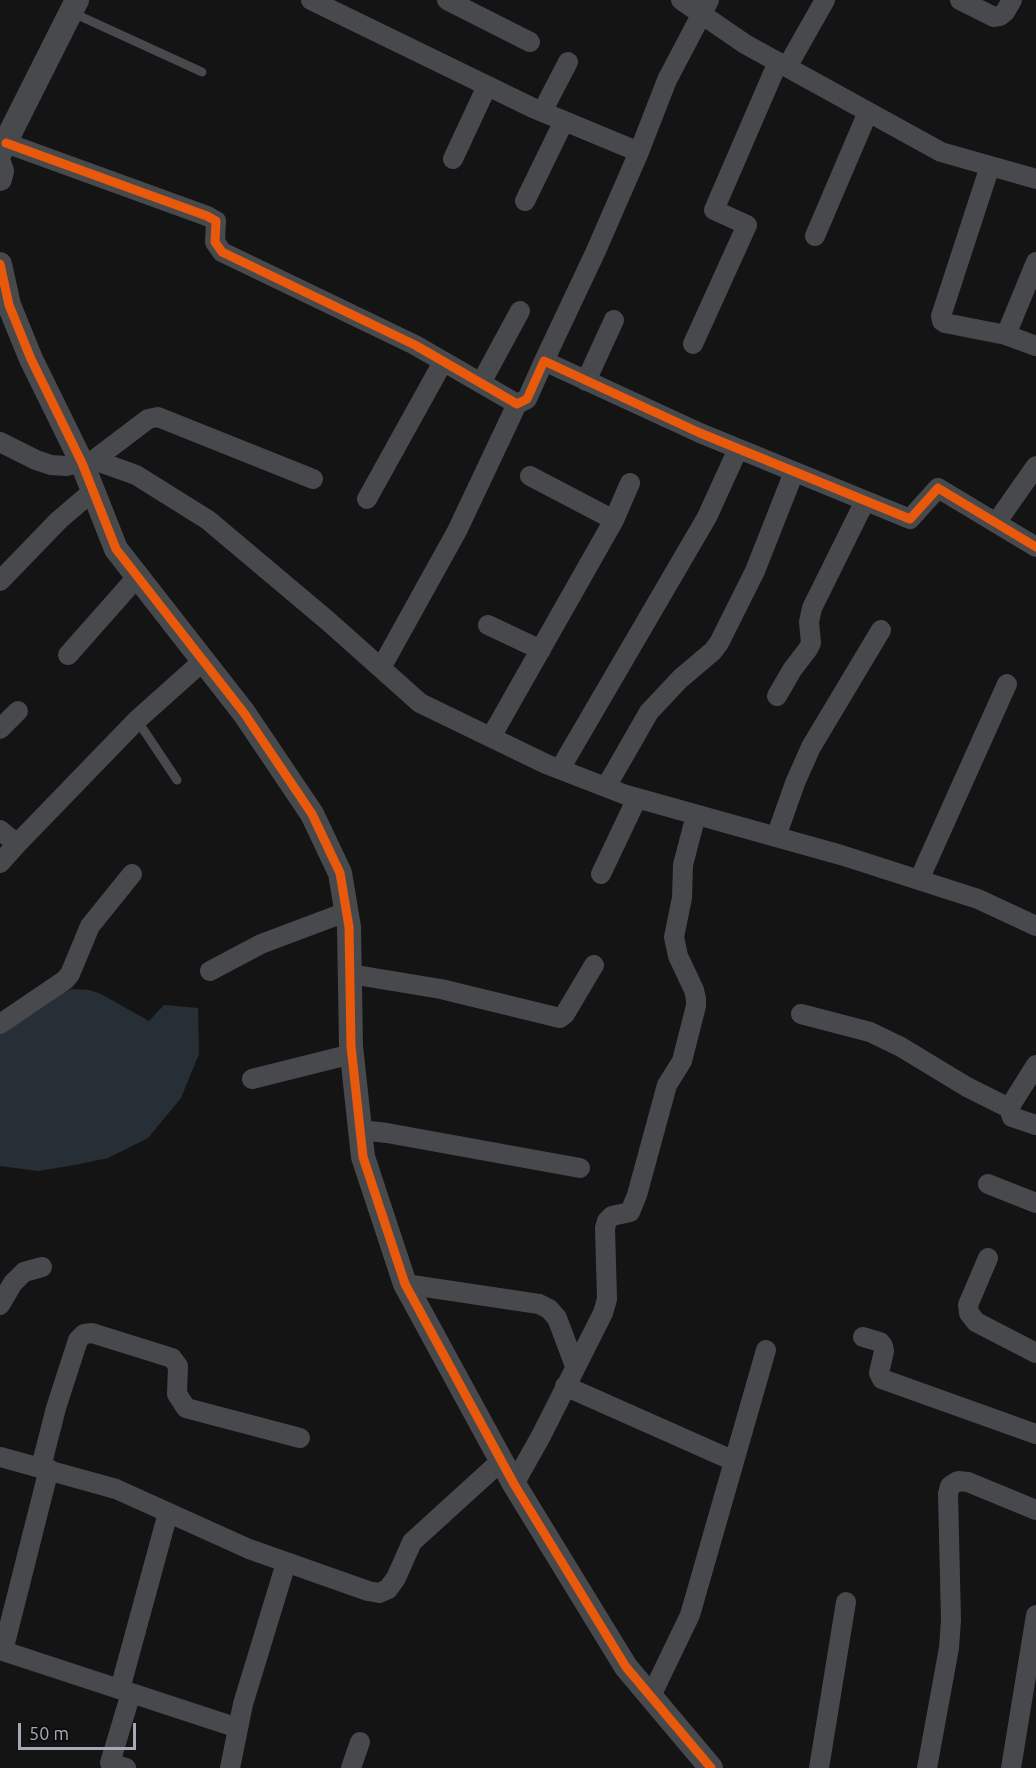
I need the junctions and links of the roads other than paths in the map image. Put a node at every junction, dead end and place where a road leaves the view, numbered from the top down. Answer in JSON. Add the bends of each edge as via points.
{"nodes":[{"id":1,"x":311,"y":0,"type":"edge"},
{"id":2,"x":447,"y":0,"type":"edge"},
{"id":3,"x":681,"y":0,"type":"edge"},
{"id":4,"x":825,"y":0,"type":"edge"},
{"id":5,"x":960,"y":0,"type":"edge"},
{"id":6,"x":1012,"y":0,"type":"edge"},
{"id":7,"x":74,"y":6,"type":"edge"},
{"id":8,"x":706,"y":7,"type":"edge"},
{"id":9,"x":530,"y":42,"type":"dead end"},
{"id":10,"x":568,"y":62,"type":"dead end"},
{"id":11,"x":782,"y":65,"type":"junction"},
{"id":12,"x":202,"y":72,"type":"dead end"},
{"id":13,"x":487,"y":86,"type":"junction"},
{"id":14,"x":542,"y":112,"type":"junction"},
{"id":15,"x":868,"y":112,"type":"junction"},
{"id":16,"x":564,"y":121,"type":"junction"},
{"id":17,"x":639,"y":152,"type":"junction"},
{"id":18,"x":2,"y":154,"type":"edge"},
{"id":19,"x":453,"y":159,"type":"dead end"},
{"id":20,"x":990,"y":166,"type":"junction"},
{"id":21,"x":1034,"y":172,"type":"edge"},
{"id":22,"x":0,"y":178,"type":"edge"},
{"id":23,"x":525,"y":201,"type":"dead end"},
{"id":24,"x":815,"y":236,"type":"dead end"},
{"id":25,"x":1036,"y":262,"type":"edge"},
{"id":26,"x":0,"y":264,"type":"edge"},
{"id":27,"x":520,"y":310,"type":"dead end"},
{"id":28,"x":614,"y":320,"type":"dead end"},
{"id":29,"x":1006,"y":335,"type":"junction"},
{"id":30,"x":693,"y":344,"type":"dead end"},
{"id":31,"x":1036,"y":346,"type":"edge"},
{"id":32,"x":544,"y":361,"type":"junction"},
{"id":33,"x":443,"y":362,"type":"junction"},
{"id":34,"x":586,"y":381,"type":"junction"},
{"id":35,"x":481,"y":383,"type":"junction"},
{"id":36,"x":517,"y":404,"type":"junction"},
{"id":37,"x":0,"y":442,"type":"edge"},
{"id":38,"x":738,"y":449,"type":"junction"},
{"id":39,"x":88,"y":461,"type":"junction"},
{"id":40,"x":1036,"y":466,"type":"edge"},
{"id":41,"x":794,"y":472,"type":"junction"},
{"id":42,"x":530,"y":476,"type":"dead end"},
{"id":43,"x":313,"y":479,"type":"dead end"},
{"id":44,"x":630,"y":483,"type":"dead end"},
{"id":45,"x":93,"y":491,"type":"junction"},
{"id":46,"x":367,"y":499,"type":"dead end"},
{"id":47,"x":865,"y":501,"type":"junction"},
{"id":48,"x":614,"y":520,"type":"junction"},
{"id":49,"x":996,"y":523,"type":"junction"},
{"id":50,"x":1036,"y":547,"type":"edge"},
{"id":51,"x":137,"y":577,"type":"junction"},
{"id":52,"x":0,"y":581,"type":"edge"},
{"id":53,"x":488,"y":625,"type":"dead end"},
{"id":54,"x":881,"y":630,"type":"dead end"},
{"id":55,"x":541,"y":650,"type":"junction"},
{"id":56,"x":68,"y":655,"type":"dead end"},
{"id":57,"x":203,"y":661,"type":"junction"},
{"id":58,"x":381,"y":668,"type":"junction"},
{"id":59,"x":1007,"y":684,"type":"dead end"},
{"id":60,"x":777,"y":696,"type":"dead end"},
{"id":61,"x":18,"y":711,"type":"dead end"},
{"id":62,"x":137,"y":720,"type":"junction"},
{"id":63,"x":0,"y":729,"type":"edge"},
{"id":64,"x":491,"y":737,"type":"junction"},
{"id":65,"x":560,"y":769,"type":"junction"},
{"id":66,"x":177,"y":780,"type":"dead end"},
{"id":67,"x":606,"y":788,"type":"junction"},
{"id":68,"x":637,"y":798,"type":"junction"},
{"id":69,"x":696,"y":815,"type":"junction"},
{"id":70,"x":0,"y":831,"type":"edge"},
{"id":71,"x":776,"y":837,"type":"junction"},
{"id":72,"x":17,"y":843,"type":"junction"},
{"id":73,"x":0,"y":863,"type":"edge"},
{"id":74,"x":132,"y":874,"type":"dead end"},
{"id":75,"x":601,"y":874,"type":"dead end"},
{"id":76,"x":919,"y":880,"type":"junction"},
{"id":77,"x":346,"y":912,"type":"junction"},
{"id":78,"x":1036,"y":926,"type":"edge"},
{"id":79,"x":594,"y":965,"type":"dead end"},
{"id":80,"x":210,"y":971,"type":"dead end"},
{"id":81,"x":350,"y":974,"type":"junction"},
{"id":82,"x":801,"y":1014,"type":"dead end"},
{"id":83,"x":0,"y":1024,"type":"edge"},
{"id":84,"x":352,"y":1054,"type":"junction"},
{"id":85,"x":1036,"y":1065,"type":"edge"},
{"id":86,"x":252,"y":1079,"type":"dead end"},
{"id":87,"x":1010,"y":1108,"type":"junction"},
{"id":88,"x":1036,"y":1125,"type":"edge"},
{"id":89,"x":360,"y":1131,"type":"junction"},
{"id":90,"x":580,"y":1168,"type":"dead end"},
{"id":91,"x":988,"y":1184,"type":"dead end"},
{"id":92,"x":1036,"y":1203,"type":"edge"},
{"id":93,"x":988,"y":1258,"type":"dead end"},
{"id":94,"x":42,"y":1267,"type":"dead end"},
{"id":95,"x":405,"y":1284,"type":"junction"},
{"id":96,"x":0,"y":1305,"type":"edge"},
{"id":97,"x":863,"y":1337,"type":"dead end"},
{"id":98,"x":766,"y":1350,"type":"dead end"},
{"id":99,"x":1036,"y":1353,"type":"edge"},
{"id":100,"x":575,"y":1366,"type":"junction"},
{"id":101,"x":565,"y":1386,"type":"junction"},
{"id":102,"x":1036,"y":1434,"type":"edge"},
{"id":103,"x":300,"y":1438,"type":"dead end"},
{"id":104,"x":0,"y":1457,"type":"edge"},
{"id":105,"x":501,"y":1461,"type":"junction"},
{"id":106,"x":734,"y":1461,"type":"junction"},
{"id":107,"x":45,"y":1468,"type":"junction"},
{"id":108,"x":514,"y":1484,"type":"junction"},
{"id":109,"x":1036,"y":1510,"type":"edge"},
{"id":110,"x":168,"y":1513,"type":"junction"},
{"id":111,"x":286,"y":1563,"type":"junction"},
{"id":112,"x":846,"y":1602,"type":"dead end"},
{"id":113,"x":1036,"y":1615,"type":"edge"},
{"id":114,"x":2,"y":1651,"type":"edge"},
{"id":115,"x":126,"y":1691,"type":"junction"},
{"id":116,"x":651,"y":1696,"type":"junction"},
{"id":117,"x":238,"y":1728,"type":"junction"},
{"id":118,"x":360,"y":1742,"type":"dead end"},
{"id":119,"x":126,"y":1768,"type":"edge"},
{"id":120,"x":230,"y":1768,"type":"edge"},
{"id":121,"x":351,"y":1768,"type":"edge"},
{"id":122,"x":711,"y":1768,"type":"edge"},
{"id":123,"x":819,"y":1768,"type":"edge"},
{"id":124,"x":927,"y":1768,"type":"edge"},
{"id":125,"x":1011,"y":1768,"type":"edge"}],
"edges":[{"from":1,"to":13,"type":"street"},
{"from":2,"to":9,"type":"street"},
{"from":3,"to":8,"type":"street"},
{"from":4,"to":11,"type":"street"},
{"from":5,"to":6,"type":"street","via":[[994,17],[1005,12]]},
{"from":7,"to":12,"type":"lane"},
{"from":7,"to":18,"type":"street"},
{"from":8,"to":11,"type":"street","via":[[745,44]]},
{"from":8,"to":17,"type":"street","via":[[667,80]]},
{"from":10,"to":14,"type":"street"},
{"from":11,"to":15,"type":"street"},
{"from":11,"to":30,"type":"street","via":[[714,210],[747,225]]},
{"from":13,"to":14,"type":"street"},
{"from":13,"to":19,"type":"street"},
{"from":14,"to":16,"type":"street"},
{"from":15,"to":20,"type":"street","via":[[941,152]]},
{"from":15,"to":24,"type":"street"},
{"from":16,"to":17,"type":"street"},
{"from":16,"to":23,"type":"street"},
{"from":17,"to":32,"type":"street"},
{"from":18,"to":22,"type":"street"},
{"from":18,"to":33,"type":"street","via":[[207,216],[216,221],[214,242],[222,252]]},
{"from":20,"to":21,"type":"street"},
{"from":20,"to":29,"type":"street","via":[[942,321]]},
{"from":25,"to":29,"type":"street"},
{"from":26,"to":39,"type":"street","via":[[9,305],[31,359]]},
{"from":27,"to":35,"type":"street"},
{"from":28,"to":34,"type":"street"},
{"from":29,"to":31,"type":"street"},
{"from":32,"to":34,"type":"street"},
{"from":32,"to":36,"type":"street","via":[[527,399]]},
{"from":33,"to":35,"type":"street"},
{"from":33,"to":46,"type":"street"},
{"from":34,"to":38,"type":"street"},
{"from":35,"to":36,"type":"street"},
{"from":36,"to":58,"type":"street","via":[[457,531]]},
{"from":37,"to":39,"type":"street","via":[[51,465]]},
{"from":38,"to":41,"type":"street"},
{"from":38,"to":65,"type":"street","via":[[707,517]]},
{"from":39,"to":43,"type":"street","via":[[148,419],[158,417]]},
{"from":39,"to":45,"type":"street"},
{"from":39,"to":58,"type":"street","via":[[136,475],[208,520]]},
{"from":40,"to":49,"type":"street"},
{"from":41,"to":47,"type":"street"},
{"from":41,"to":67,"type":"street","via":[[755,571],[718,643],[649,712]]},
{"from":42,"to":48,"type":"street"},
{"from":44,"to":48,"type":"street"},
{"from":45,"to":51,"type":"street","via":[[116,549]]},
{"from":45,"to":52,"type":"street"},
{"from":47,"to":49,"type":"street","via":[[910,519],[938,488]]},
{"from":47,"to":60,"type":"street","via":[[812,608],[811,643]]},
{"from":48,"to":55,"type":"street"},
{"from":49,"to":50,"type":"street"},
{"from":51,"to":56,"type":"street"},
{"from":51,"to":57,"type":"street"},
{"from":53,"to":55,"type":"street"},
{"from":54,"to":71,"type":"street","via":[[811,747]]},
{"from":55,"to":64,"type":"street"},
{"from":57,"to":62,"type":"street"},
{"from":57,"to":77,"type":"street","via":[[244,713],[312,814],[340,873]]},
{"from":58,"to":64,"type":"street","via":[[420,703]]},
{"from":59,"to":76,"type":"street"},
{"from":61,"to":63,"type":"street"},
{"from":62,"to":66,"type":"lane"},
{"from":62,"to":72,"type":"street"},
{"from":64,"to":65,"type":"street"},
{"from":65,"to":67,"type":"street"},
{"from":67,"to":68,"type":"street"},
{"from":68,"to":69,"type":"street"},
{"from":68,"to":75,"type":"street"},
{"from":69,"to":71,"type":"street"},
{"from":69,"to":100,"type":"street","via":[[683,865],[682,898],[674,937],[696,1006],[682,1061],[667,1085],[630,1212],[607,1221],[607,1299]]},
{"from":70,"to":72,"type":"street"},
{"from":71,"to":76,"type":"street"},
{"from":72,"to":73,"type":"street"},
{"from":74,"to":83,"type":"street","via":[[90,927],[65,980]]},
{"from":76,"to":78,"type":"street","via":[[978,899]]},
{"from":77,"to":80,"type":"street","via":[[261,944]]},
{"from":77,"to":81,"type":"street"},
{"from":79,"to":81,"type":"street","via":[[560,1018],[441,989]]},
{"from":81,"to":84,"type":"street"},
{"from":82,"to":87,"type":"street","via":[[870,1032]]},
{"from":84,"to":86,"type":"street"},
{"from":84,"to":89,"type":"street"},
{"from":85,"to":87,"type":"street"},
{"from":87,"to":88,"type":"street","via":[[1012,1117]]},
{"from":89,"to":90,"type":"street"},
{"from":89,"to":95,"type":"street","via":[[363,1157]]},
{"from":91,"to":92,"type":"street"},
{"from":93,"to":99,"type":"street","via":[[968,1305],[969,1313],[976,1322]]},
{"from":94,"to":96,"type":"street","via":[[24,1272]]},
{"from":95,"to":100,"type":"street","via":[[539,1304],[557,1318]]},
{"from":95,"to":105,"type":"street"},
{"from":97,"to":102,"type":"street","via":[[883,1346],[879,1372],[882,1379]]},
{"from":98,"to":106,"type":"street"},
{"from":100,"to":101,"type":"street"},
{"from":101,"to":106,"type":"street"},
{"from":101,"to":108,"type":"street"},
{"from":103,"to":107,"type":"street","via":[[186,1408],[177,1394],[178,1366],[172,1358],[92,1333],[78,1340],[56,1408]]},
{"from":104,"to":107,"type":"street"},
{"from":105,"to":108,"type":"street"},
{"from":105,"to":111,"type":"street","via":[[412,1542],[396,1578],[380,1593]]},
{"from":106,"to":116,"type":"street","via":[[690,1615]]},
{"from":107,"to":110,"type":"street","via":[[116,1489]]},
{"from":107,"to":114,"type":"street"},
{"from":108,"to":116,"type":"street","via":[[626,1667]]},
{"from":109,"to":124,"type":"street","via":[[968,1482],[958,1481],[950,1486],[949,1648]]},
{"from":110,"to":111,"type":"street"},
{"from":110,"to":115,"type":"street"},
{"from":111,"to":117,"type":"street"},
{"from":112,"to":123,"type":"street"},
{"from":113,"to":125,"type":"street"},
{"from":114,"to":115,"type":"street"},
{"from":115,"to":117,"type":"street"},
{"from":115,"to":119,"type":"street","via":[[110,1763]]},
{"from":116,"to":122,"type":"street"},
{"from":117,"to":120,"type":"street"},
{"from":118,"to":121,"type":"street"}]}
